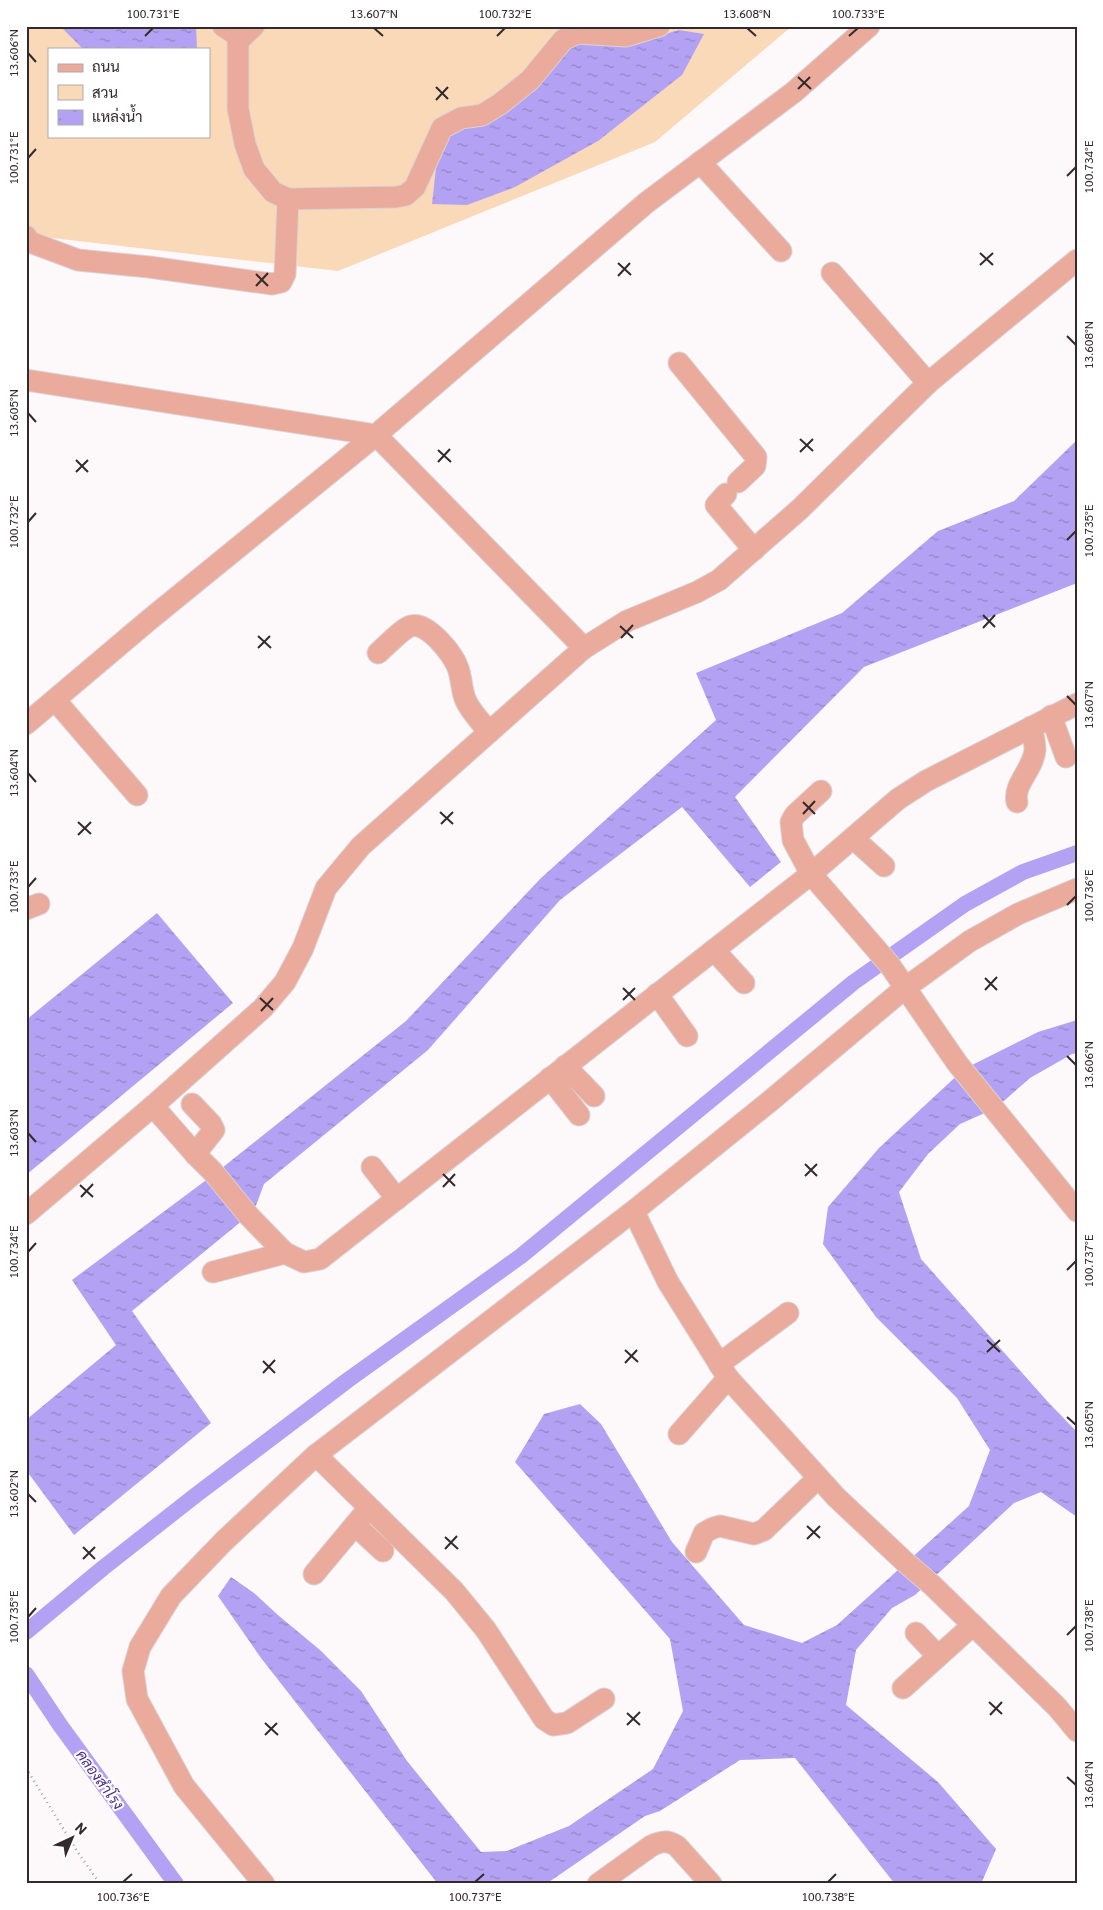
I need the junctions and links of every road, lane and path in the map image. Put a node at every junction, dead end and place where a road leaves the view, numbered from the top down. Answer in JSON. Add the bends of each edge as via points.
{"nodes":[{"id":1,"x":223,"y":26,"type":"edge"},
{"id":2,"x":659,"y":26,"type":"edge"},
{"id":3,"x":869,"y":26,"type":"edge"},
{"id":4,"x":247,"y":32,"type":"edge"},
{"id":5,"x":700,"y":162,"type":"junction"},
{"id":6,"x":288,"y":199,"type":"junction"},
{"id":7,"x":26,"y":236,"type":"edge"},
{"id":8,"x":781,"y":251,"type":"dead end"},
{"id":9,"x":1077,"y":260,"type":"edge"},
{"id":10,"x":832,"y":273,"type":"dead end"},
{"id":11,"x":679,"y":363,"type":"dead end"},
{"id":12,"x":26,"y":380,"type":"edge"},
{"id":13,"x":928,"y":384,"type":"junction"},
{"id":14,"x":376,"y":434,"type":"junction"},
{"id":15,"x":754,"y":550,"type":"junction"},
{"id":16,"x":584,"y":648,"type":"junction"},
{"id":17,"x":378,"y":653,"type":"dead end"},
{"id":18,"x":55,"y":700,"type":"junction"},
{"id":19,"x":1077,"y":704,"type":"edge"},
{"id":20,"x":1051,"y":716,"type":"junction"},
{"id":21,"x":26,"y":724,"type":"edge"},
{"id":22,"x":1032,"y":727,"type":"junction"},
{"id":23,"x":489,"y":732,"type":"junction"},
{"id":24,"x":1066,"y":757,"type":"dead end"},
{"id":25,"x":821,"y":791,"type":"dead end"},
{"id":26,"x":137,"y":795,"type":"dead end"},
{"id":27,"x":1017,"y":802,"type":"dead end"},
{"id":28,"x":853,"y":838,"type":"junction"},
{"id":29,"x":884,"y":866,"type":"dead end"},
{"id":30,"x":811,"y":874,"type":"junction"},
{"id":31,"x":1077,"y":889,"type":"edge"},
{"id":32,"x":714,"y":950,"type":"junction"},
{"id":33,"x":744,"y":983,"type":"dead end"},
{"id":34,"x":906,"y":988,"type":"junction"},
{"id":35,"x":657,"y":994,"type":"junction"},
{"id":36,"x":687,"y":1036,"type":"dead end"},
{"id":37,"x":558,"y":1072,"type":"junction"},
{"id":38,"x":594,"y":1096,"type":"dead end"},
{"id":39,"x":192,"y":1104,"type":"dead end"},
{"id":40,"x":153,"y":1106,"type":"junction"},
{"id":41,"x":579,"y":1115,"type":"dead end"},
{"id":42,"x":195,"y":1154,"type":"junction"},
{"id":43,"x":372,"y":1167,"type":"dead end"},
{"id":44,"x":397,"y":1199,"type":"junction"},
{"id":45,"x":1077,"y":1211,"type":"edge"},
{"id":46,"x":634,"y":1212,"type":"junction"},
{"id":47,"x":26,"y":1214,"type":"edge"},
{"id":48,"x":286,"y":1253,"type":"junction"},
{"id":49,"x":213,"y":1272,"type":"dead end"},
{"id":50,"x":788,"y":1313,"type":"dead end"},
{"id":51,"x":724,"y":1371,"type":"junction"},
{"id":52,"x":679,"y":1434,"type":"dead end"},
{"id":53,"x":316,"y":1455,"type":"junction"},
{"id":54,"x":818,"y":1478,"type":"junction"},
{"id":55,"x":369,"y":1508,"type":"junction"},
{"id":56,"x":355,"y":1525,"type":"junction"},
{"id":57,"x":383,"y":1552,"type":"dead end"},
{"id":58,"x":696,"y":1552,"type":"dead end"},
{"id":59,"x":314,"y":1574,"type":"dead end"},
{"id":60,"x":973,"y":1625,"type":"junction"},
{"id":61,"x":916,"y":1633,"type":"dead end"},
{"id":62,"x":938,"y":1656,"type":"junction"},
{"id":63,"x":903,"y":1688,"type":"dead end"},
{"id":64,"x":604,"y":1699,"type":"dead end"},
{"id":65,"x":1077,"y":1731,"type":"edge"},
{"id":66,"x":26,"y":1768,"type":"edge"},
{"id":67,"x":100,"y":1884,"type":"edge"},
{"id":68,"x":264,"y":1884,"type":"edge"},
{"id":69,"x":598,"y":1884,"type":"edge"},
{"id":70,"x":711,"y":1884,"type":"edge"}],
"edges":[{"from":1,"to":4,"type":"street"},
{"from":2,"to":6,"type":"street","via":[[626,36],[576,33],[563,40],[530,80],[500,104],[482,115],[461,118],[442,128],[415,187],[406,195]]},
{"from":3,"to":5,"type":"street","via":[[794,92]]},
{"from":4,"to":6,"type":"street","via":[[238,41],[238,109],[245,144],[254,169],[273,192]]},
{"from":5,"to":8,"type":"street"},
{"from":5,"to":14,"type":"street","via":[[646,203]]},
{"from":6,"to":7,"type":"street","via":[[285,274],[281,282],[272,284],[78,260],[30,242]]},
{"from":9,"to":13,"type":"street"},
{"from":10,"to":13,"type":"street"},
{"from":11,"to":15,"type":"street","via":[[756,457],[755,466],[716,505]]},
{"from":12,"to":14,"type":"street"},
{"from":13,"to":15,"type":"street"},
{"from":14,"to":16,"type":"street"},
{"from":14,"to":18,"type":"street"},
{"from":15,"to":16,"type":"street","via":[[719,580],[627,621]]},
{"from":16,"to":23,"type":"street"},
{"from":17,"to":23,"type":"street","via":[[410,626],[428,630],[456,665],[461,690]]},
{"from":18,"to":21,"type":"street"},
{"from":18,"to":26,"type":"street"},
{"from":19,"to":20,"type":"street"},
{"from":20,"to":22,"type":"street"},
{"from":20,"to":24,"type":"street"},
{"from":22,"to":27,"type":"street","via":[[1035,750],[1016,791]]},
{"from":22,"to":28,"type":"street","via":[[926,781],[898,799]]},
{"from":23,"to":40,"type":"street","via":[[362,846],[326,888],[303,948],[285,982],[263,1008]]},
{"from":25,"to":30,"type":"street","via":[[791,822],[794,840]]},
{"from":28,"to":29,"type":"street"},
{"from":28,"to":30,"type":"street"},
{"from":30,"to":32,"type":"street"},
{"from":30,"to":34,"type":"street"},
{"from":31,"to":34,"type":"street","via":[[1018,914],[970,941]]},
{"from":32,"to":33,"type":"street"},
{"from":32,"to":35,"type":"street"},
{"from":34,"to":45,"type":"street","via":[[957,1063]]},
{"from":34,"to":46,"type":"street"},
{"from":35,"to":36,"type":"street"},
{"from":35,"to":37,"type":"street"},
{"from":37,"to":38,"type":"street"},
{"from":37,"to":41,"type":"street"},
{"from":37,"to":44,"type":"street"},
{"from":39,"to":42,"type":"street","via":[[214,1130]]},
{"from":40,"to":42,"type":"street"},
{"from":40,"to":47,"type":"street"},
{"from":42,"to":48,"type":"street"},
{"from":43,"to":44,"type":"street"},
{"from":44,"to":48,"type":"street","via":[[320,1259],[304,1262]]},
{"from":46,"to":51,"type":"street","via":[[668,1282]]},
{"from":46,"to":53,"type":"street"},
{"from":48,"to":49,"type":"street"},
{"from":50,"to":51,"type":"street"},
{"from":51,"to":52,"type":"street"},
{"from":51,"to":54,"type":"street"},
{"from":53,"to":55,"type":"street"},
{"from":53,"to":68,"type":"street","via":[[171,1596],[140,1647],[133,1671],[138,1699],[184,1786]]},
{"from":54,"to":58,"type":"street","via":[[764,1530],[754,1534],[720,1526],[704,1533]]},
{"from":54,"to":60,"type":"street"},
{"from":55,"to":56,"type":"street"},
{"from":55,"to":64,"type":"street","via":[[454,1591],[486,1630],[544,1719],[553,1725],[566,1723]]},
{"from":56,"to":57,"type":"street"},
{"from":56,"to":59,"type":"street"},
{"from":60,"to":62,"type":"street"},
{"from":60,"to":65,"type":"street","via":[[1057,1707]]},
{"from":61,"to":62,"type":"street"},
{"from":62,"to":63,"type":"street"},
{"from":66,"to":67,"type":"path"},
{"from":69,"to":70,"type":"street","via":[[661,1842],[677,1846]]}]}
